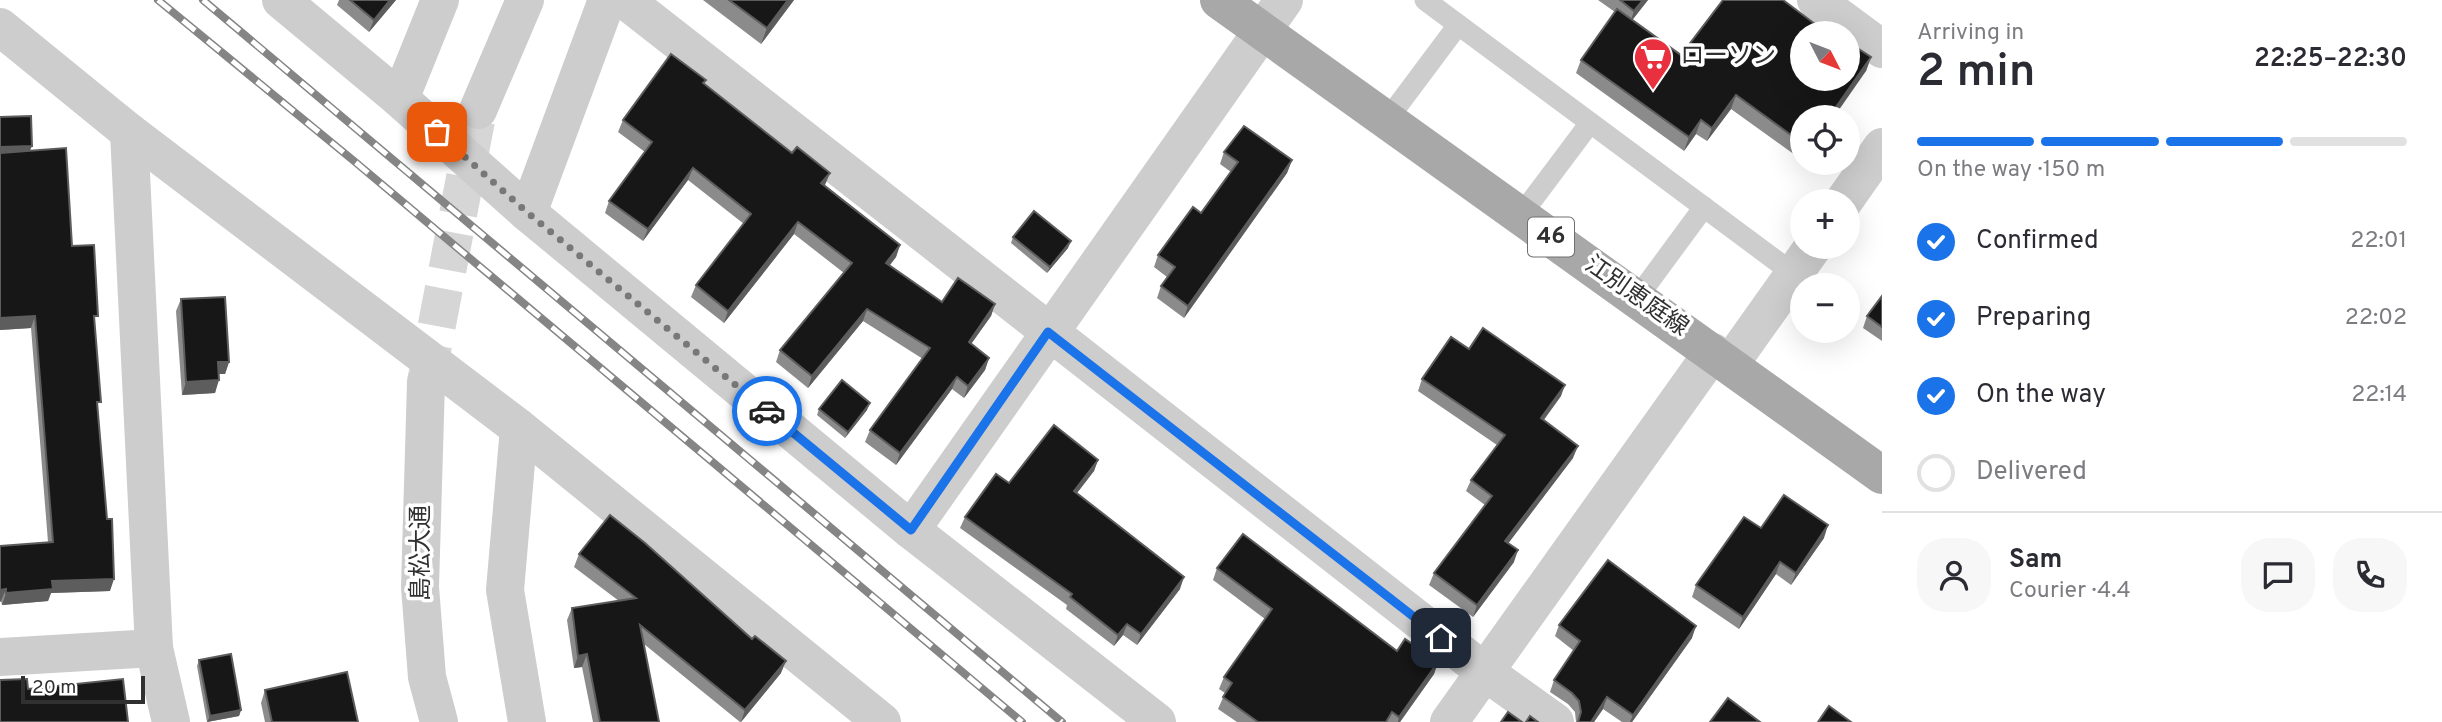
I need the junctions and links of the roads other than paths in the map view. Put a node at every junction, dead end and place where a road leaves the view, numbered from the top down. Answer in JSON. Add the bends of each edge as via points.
{"nodes":[{"id":1,"x":281,"y":0,"type":"edge"},
{"id":2,"x":440,"y":0,"type":"edge"},
{"id":3,"x":525,"y":0,"type":"edge"},
{"id":4,"x":607,"y":0,"type":"edge"},
{"id":5,"x":625,"y":0,"type":"edge"},
{"id":6,"x":1219,"y":0,"type":"edge"},
{"id":7,"x":1284,"y":0,"type":"edge"},
{"id":8,"x":1425,"y":0,"type":"edge"},
{"id":9,"x":1816,"y":0,"type":"edge"},
{"id":10,"x":1458,"y":24,"type":"junction"},
{"id":11,"x":0,"y":27,"type":"edge"},
{"id":12,"x":1261,"y":30,"type":"junction"},
{"id":13,"x":1882,"y":49,"type":"edge"},
{"id":14,"x":400,"y":99,"type":"junction"},
{"id":15,"x":478,"y":110,"type":"tunnel mouth"},
{"id":16,"x":1387,"y":120,"type":"junction"},
{"id":17,"x":1590,"y":123,"type":"junction"},
{"id":18,"x":128,"y":132,"type":"junction"},
{"id":19,"x":1882,"y":147,"type":"edge"},
{"id":20,"x":1852,"y":189,"type":"edge"},
{"id":21,"x":1704,"y":207,"type":"junction"},
{"id":22,"x":528,"y":213,"type":"junction"},
{"id":23,"x":1521,"y":215,"type":"junction"},
{"id":24,"x":1803,"y":261,"type":"edge"},
{"id":25,"x":1637,"y":298,"type":"junction"},
{"id":26,"x":1048,"y":332,"type":"junction"},
{"id":27,"x":1722,"y":358,"type":"junction"},
{"id":28,"x":426,"y":382,"type":"tunnel mouth"},
{"id":29,"x":519,"y":428,"type":"junction"},
{"id":30,"x":1882,"y":475,"type":"edge"},
{"id":31,"x":911,"y":530,"type":"junction"},
{"id":32,"x":154,"y":648,"type":"junction"},
{"id":33,"x":0,"y":657,"type":"edge"},
{"id":34,"x":1485,"y":672,"type":"junction"},
{"id":35,"x":171,"y":722,"type":"edge"},
{"id":36,"x":439,"y":722,"type":"edge"},
{"id":37,"x":527,"y":722,"type":"edge"},
{"id":38,"x":882,"y":722,"type":"edge"},
{"id":39,"x":1157,"y":722,"type":"edge"},
{"id":40,"x":1449,"y":722,"type":"edge"},
{"id":41,"x":1555,"y":722,"type":"edge"}],
"edges":[{"from":1,"to":14,"type":"street"},
{"from":2,"to":14,"type":"street"},
{"from":3,"to":15,"type":"street"},
{"from":4,"to":22,"type":"street"},
{"from":5,"to":26,"type":"street"},
{"from":6,"to":12,"type":"main road","name":"江別恵庭線","number":"46"},
{"from":7,"to":12,"type":"street"},
{"from":8,"to":10,"type":"lane"},
{"from":9,"to":13,"type":"street"},
{"from":10,"to":16,"type":"lane"},
{"from":10,"to":17,"type":"lane"},
{"from":11,"to":18,"type":"street"},
{"from":12,"to":16,"type":"main road","name":"江別恵庭線","number":"46"},
{"from":12,"to":26,"type":"street"},
{"from":14,"to":22,"type":"street"},
{"from":16,"to":23,"type":"main road","name":"江別恵庭線","number":"46"},
{"from":17,"to":21,"type":"lane"},
{"from":17,"to":23,"type":"lane"},
{"from":18,"to":29,"type":"street"},
{"from":18,"to":32,"type":"street"},
{"from":19,"to":20,"type":"street"},
{"from":21,"to":24,"type":"lane"},
{"from":21,"to":25,"type":"lane"},
{"from":22,"to":31,"type":"street"},
{"from":23,"to":25,"type":"main road","name":"江別恵庭線","number":"46"},
{"from":24,"to":27,"type":"street"},
{"from":25,"to":27,"type":"main road","name":"江別恵庭線","number":"46"},
{"from":26,"to":31,"type":"street"},
{"from":26,"to":34,"type":"street"},
{"from":27,"to":30,"type":"main road","name":"江別恵庭線","number":"46"},
{"from":27,"to":34,"type":"street"},
{"from":28,"to":36,"type":"street","name":"島松大通","via":[[420,587],[427,677]]},
{"from":29,"to":37,"type":"street","via":[[505,590]]},
{"from":29,"to":38,"type":"street"},
{"from":31,"to":39,"type":"street"},
{"from":32,"to":33,"type":"street"},
{"from":32,"to":35,"type":"street"},
{"from":34,"to":40,"type":"street"},
{"from":34,"to":41,"type":"street"}]}
